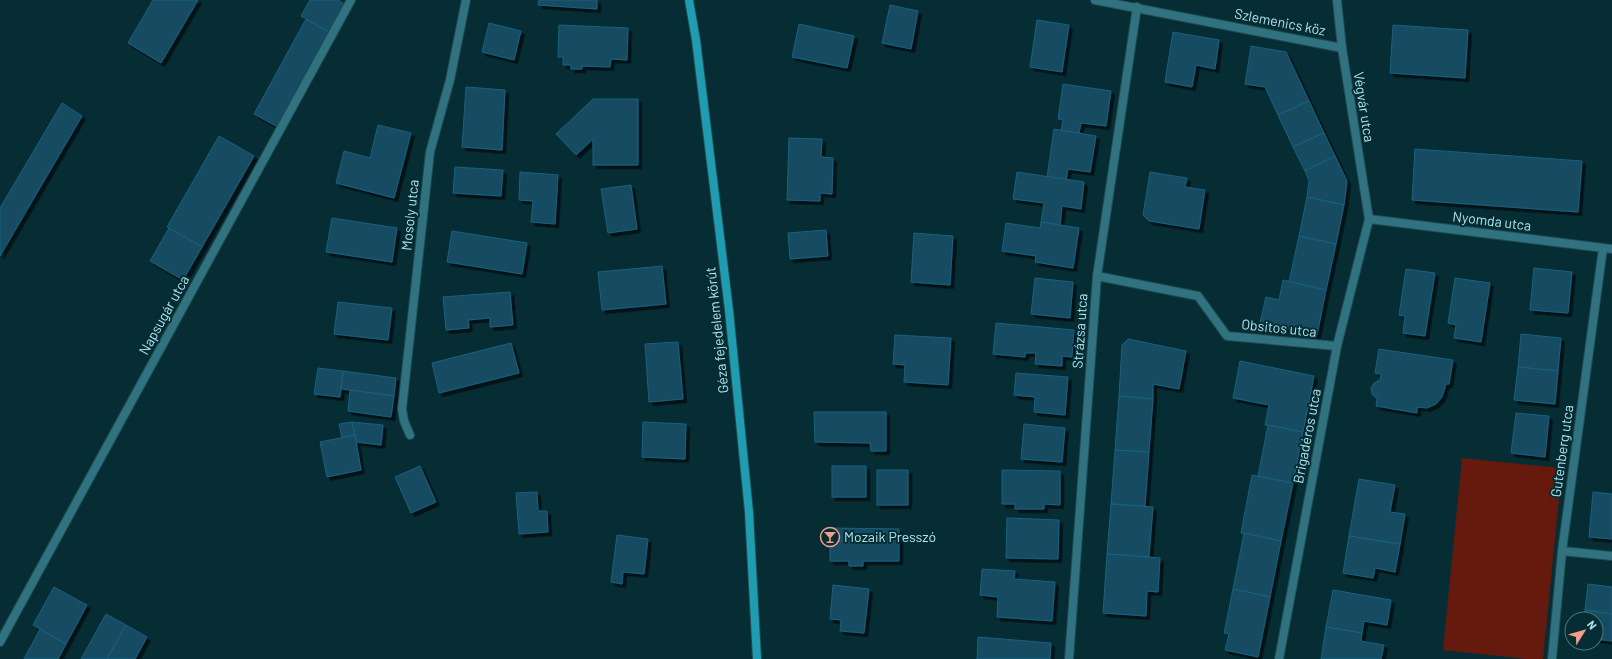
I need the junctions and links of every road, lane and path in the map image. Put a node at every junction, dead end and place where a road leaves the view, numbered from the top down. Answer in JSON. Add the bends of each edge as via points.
{"nodes":[{"id":1,"x":351,"y":0,"type":"edge"},
{"id":2,"x":466,"y":0,"type":"edge"},
{"id":3,"x":689,"y":0,"type":"edge"},
{"id":4,"x":1094,"y":0,"type":"edge"},
{"id":5,"x":1337,"y":0,"type":"edge"},
{"id":6,"x":1137,"y":7,"type":"junction"},
{"id":7,"x":1342,"y":48,"type":"junction"},
{"id":8,"x":1369,"y":219,"type":"junction"},
{"id":9,"x":1602,"y":248,"type":"junction"},
{"id":10,"x":1612,"y":249,"type":"edge"},
{"id":11,"x":1097,"y":276,"type":"junction"},
{"id":12,"x":1337,"y":346,"type":"junction"},
{"id":13,"x":410,"y":434,"type":"dead end"},
{"id":14,"x":1562,"y":551,"type":"junction"},
{"id":15,"x":1612,"y":556,"type":"edge"},
{"id":16,"x":0,"y":642,"type":"edge"},
{"id":17,"x":757,"y":659,"type":"edge"},
{"id":18,"x":1069,"y":659,"type":"edge"},
{"id":19,"x":1279,"y":659,"type":"edge"},
{"id":20,"x":1552,"y":659,"type":"edge"}],
"edges":[{"from":1,"to":16,"type":"street","name":"Napsugár utca"},
{"from":2,"to":13,"type":"street","name":"Mosoly utca","via":[[450,80],[430,152],[402,409]]},
{"from":3,"to":17,"type":"street","name":"Géza fejedelem körút","via":[[729,310],[749,512]]},
{"from":4,"to":6,"type":"street","name":"Szlemenics köz"},
{"from":5,"to":7,"type":"street","name":"Végvár utca"},
{"from":6,"to":7,"type":"street","name":"Szlemenics köz"},
{"from":6,"to":11,"type":"street","name":"Strázsa utca"},
{"from":7,"to":8,"type":"street","name":"Végvár utca"},
{"from":8,"to":9,"type":"street","name":"Nyomda utca"},
{"from":8,"to":12,"type":"street","name":"Brigadéros utca"},
{"from":9,"to":10,"type":"street","name":"Nyomda utca"},
{"from":9,"to":14,"type":"street","name":"Gutenberg utca"},
{"from":11,"to":12,"type":"street","name":"Obsitos utca","via":[[1198,296],[1227,336]]},
{"from":11,"to":18,"type":"street","name":"Strázsa utca"},
{"from":12,"to":19,"type":"street","name":"Brigadéros utca"},
{"from":14,"to":15,"type":"street"},
{"from":14,"to":20,"type":"street","name":"Gutenberg utca"}]}
